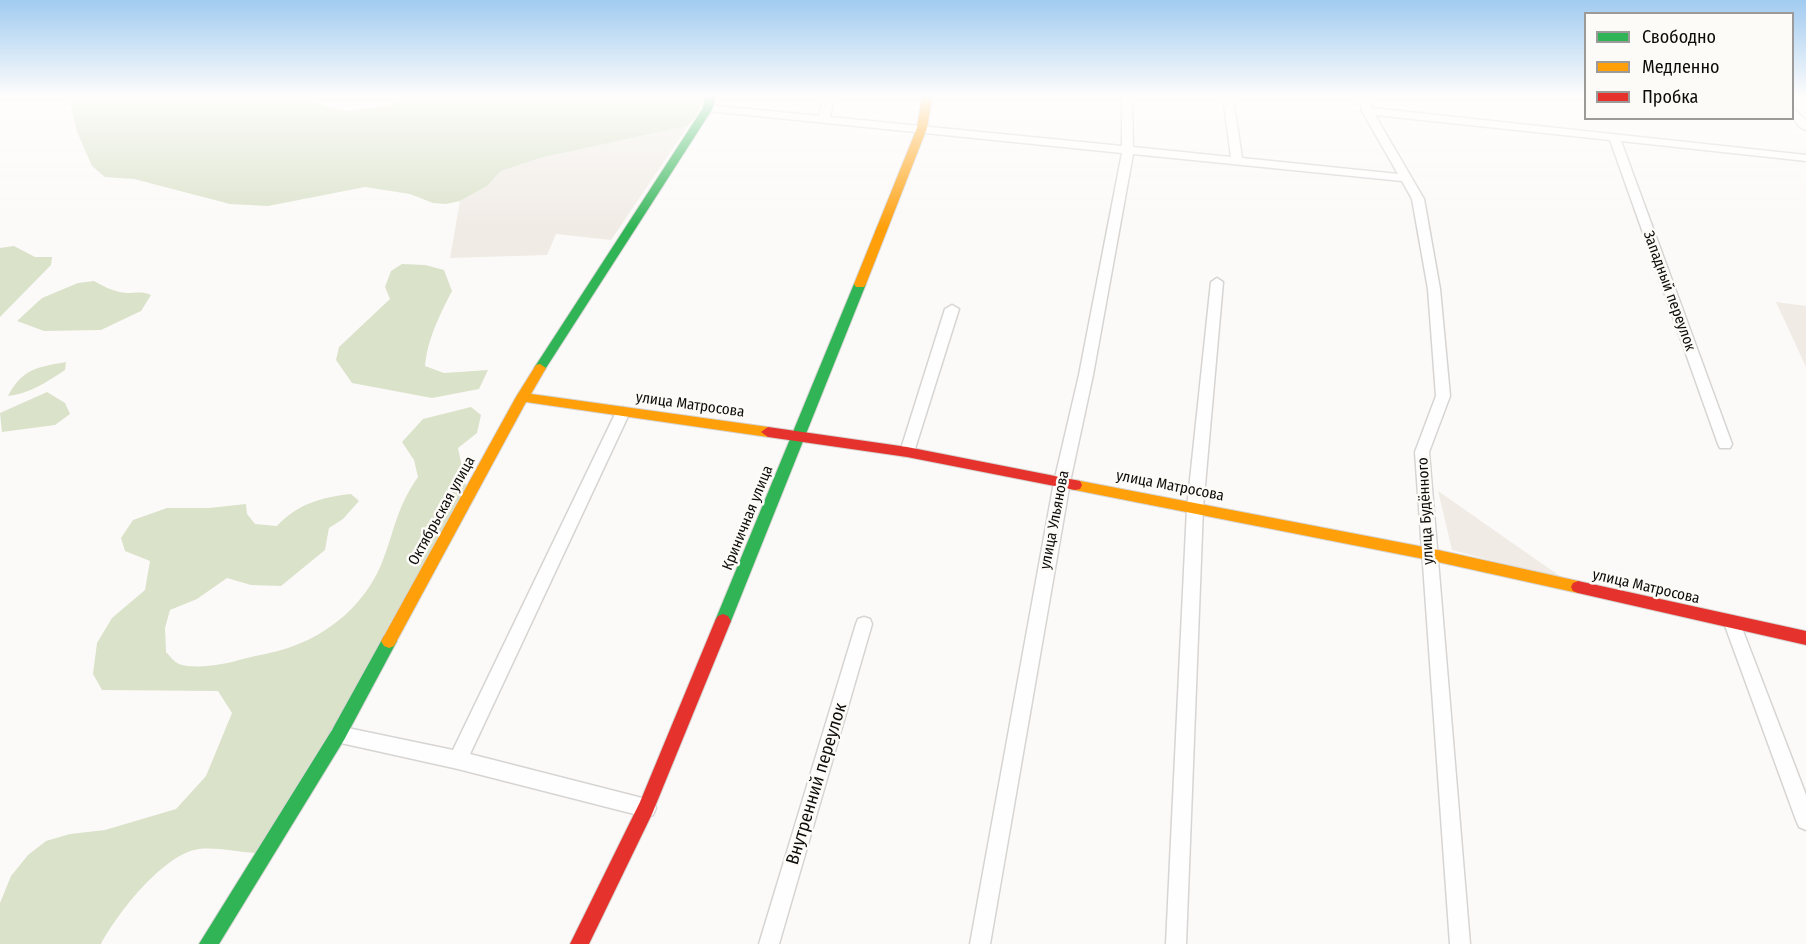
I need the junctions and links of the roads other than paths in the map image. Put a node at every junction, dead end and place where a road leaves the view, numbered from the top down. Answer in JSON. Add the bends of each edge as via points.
{"nodes":[{"id":1,"x":685,"y":141,"type":"edge"},
{"id":2,"x":916,"y":141,"type":"edge"},
{"id":3,"x":1038,"y":141,"type":"edge"},
{"id":4,"x":1128,"y":141,"type":"edge"},
{"id":5,"x":1234,"y":141,"type":"edge"},
{"id":6,"x":1385,"y":141,"type":"edge"},
{"id":7,"x":1615,"y":141,"type":"edge"},
{"id":8,"x":1651,"y":141,"type":"edge"},
{"id":9,"x":1128,"y":151,"type":"junction"},
{"id":10,"x":1806,"y":158,"type":"edge"},
{"id":11,"x":1237,"y":162,"type":"junction"},
{"id":12,"x":1404,"y":178,"type":"junction"},
{"id":13,"x":1217,"y":282,"type":"dead end"},
{"id":14,"x":951,"y":309,"type":"dead end"},
{"id":15,"x":522,"y":397,"type":"junction"},
{"id":16,"x":623,"y":412,"type":"junction"},
{"id":17,"x":799,"y":438,"type":"junction"},
{"id":18,"x":1725,"y":444,"type":"dead end"},
{"id":19,"x":907,"y":452,"type":"junction"},
{"id":20,"x":1062,"y":482,"type":"junction"},
{"id":21,"x":1195,"y":508,"type":"junction"},
{"id":22,"x":1429,"y":554,"type":"junction"},
{"id":23,"x":1732,"y":623,"type":"junction"},
{"id":24,"x":864,"y":624,"type":"dead end"},
{"id":25,"x":1806,"y":638,"type":"edge"},
{"id":26,"x":338,"y":735,"type":"junction"},
{"id":27,"x":459,"y":760,"type":"junction"},
{"id":28,"x":646,"y":808,"type":"junction"},
{"id":29,"x":1806,"y":820,"type":"edge"},
{"id":30,"x":208,"y":944,"type":"edge"},
{"id":31,"x":579,"y":944,"type":"edge"},
{"id":32,"x":769,"y":944,"type":"edge"},
{"id":33,"x":980,"y":944,"type":"edge"},
{"id":34,"x":1176,"y":944,"type":"edge"},
{"id":35,"x":1460,"y":944,"type":"edge"}],
"edges":[{"from":1,"to":15,"type":"street","name":"Октябрьская улица"},
{"from":2,"to":17,"type":"street","name":"Криничная улица"},
{"from":3,"to":9,"type":"street"},
{"from":4,"to":9,"type":"street","name":"улица Ульянова"},
{"from":5,"to":11,"type":"street"},
{"from":6,"to":12,"type":"street","name":"улица Будённого"},
{"from":7,"to":18,"type":"street","name":"Западный переулок"},
{"from":8,"to":10,"type":"street"},
{"from":9,"to":11,"type":"street"},
{"from":9,"to":20,"type":"street","name":"улица Ульянова"},
{"from":11,"to":12,"type":"street"},
{"from":12,"to":22,"type":"street","name":"улица Будённого","via":[[1418,199],[1420,210],[1434,289],[1443,396],[1422,452]]},
{"from":13,"to":21,"type":"street"},
{"from":14,"to":19,"type":"street"},
{"from":15,"to":16,"type":"street","name":"улица Матросова"},
{"from":15,"to":26,"type":"street","name":"Октябрьская улица"},
{"from":16,"to":17,"type":"street","name":"улица Матросова"},
{"from":16,"to":27,"type":"street"},
{"from":17,"to":19,"type":"street","name":"улица Матросова"},
{"from":17,"to":28,"type":"street","name":"Криничная улица"},
{"from":19,"to":20,"type":"street","name":"улица Матросова"},
{"from":20,"to":21,"type":"street","name":"улица Матросова"},
{"from":20,"to":33,"type":"street","name":"улица Ульянова"},
{"from":21,"to":22,"type":"street","name":"улица Матросова"},
{"from":21,"to":34,"type":"street"},
{"from":22,"to":23,"type":"street","name":"улица Матросова"},
{"from":22,"to":35,"type":"street","name":"улица Будённого"},
{"from":23,"to":25,"type":"street","name":"улица Матросова"},
{"from":23,"to":29,"type":"street"},
{"from":24,"to":32,"type":"street","name":"Внутренний переулок"},
{"from":26,"to":27,"type":"street"},
{"from":26,"to":30,"type":"street","name":"Октябрьская улица"},
{"from":27,"to":28,"type":"street"},
{"from":28,"to":31,"type":"street","name":"Криничная улица"}]}
